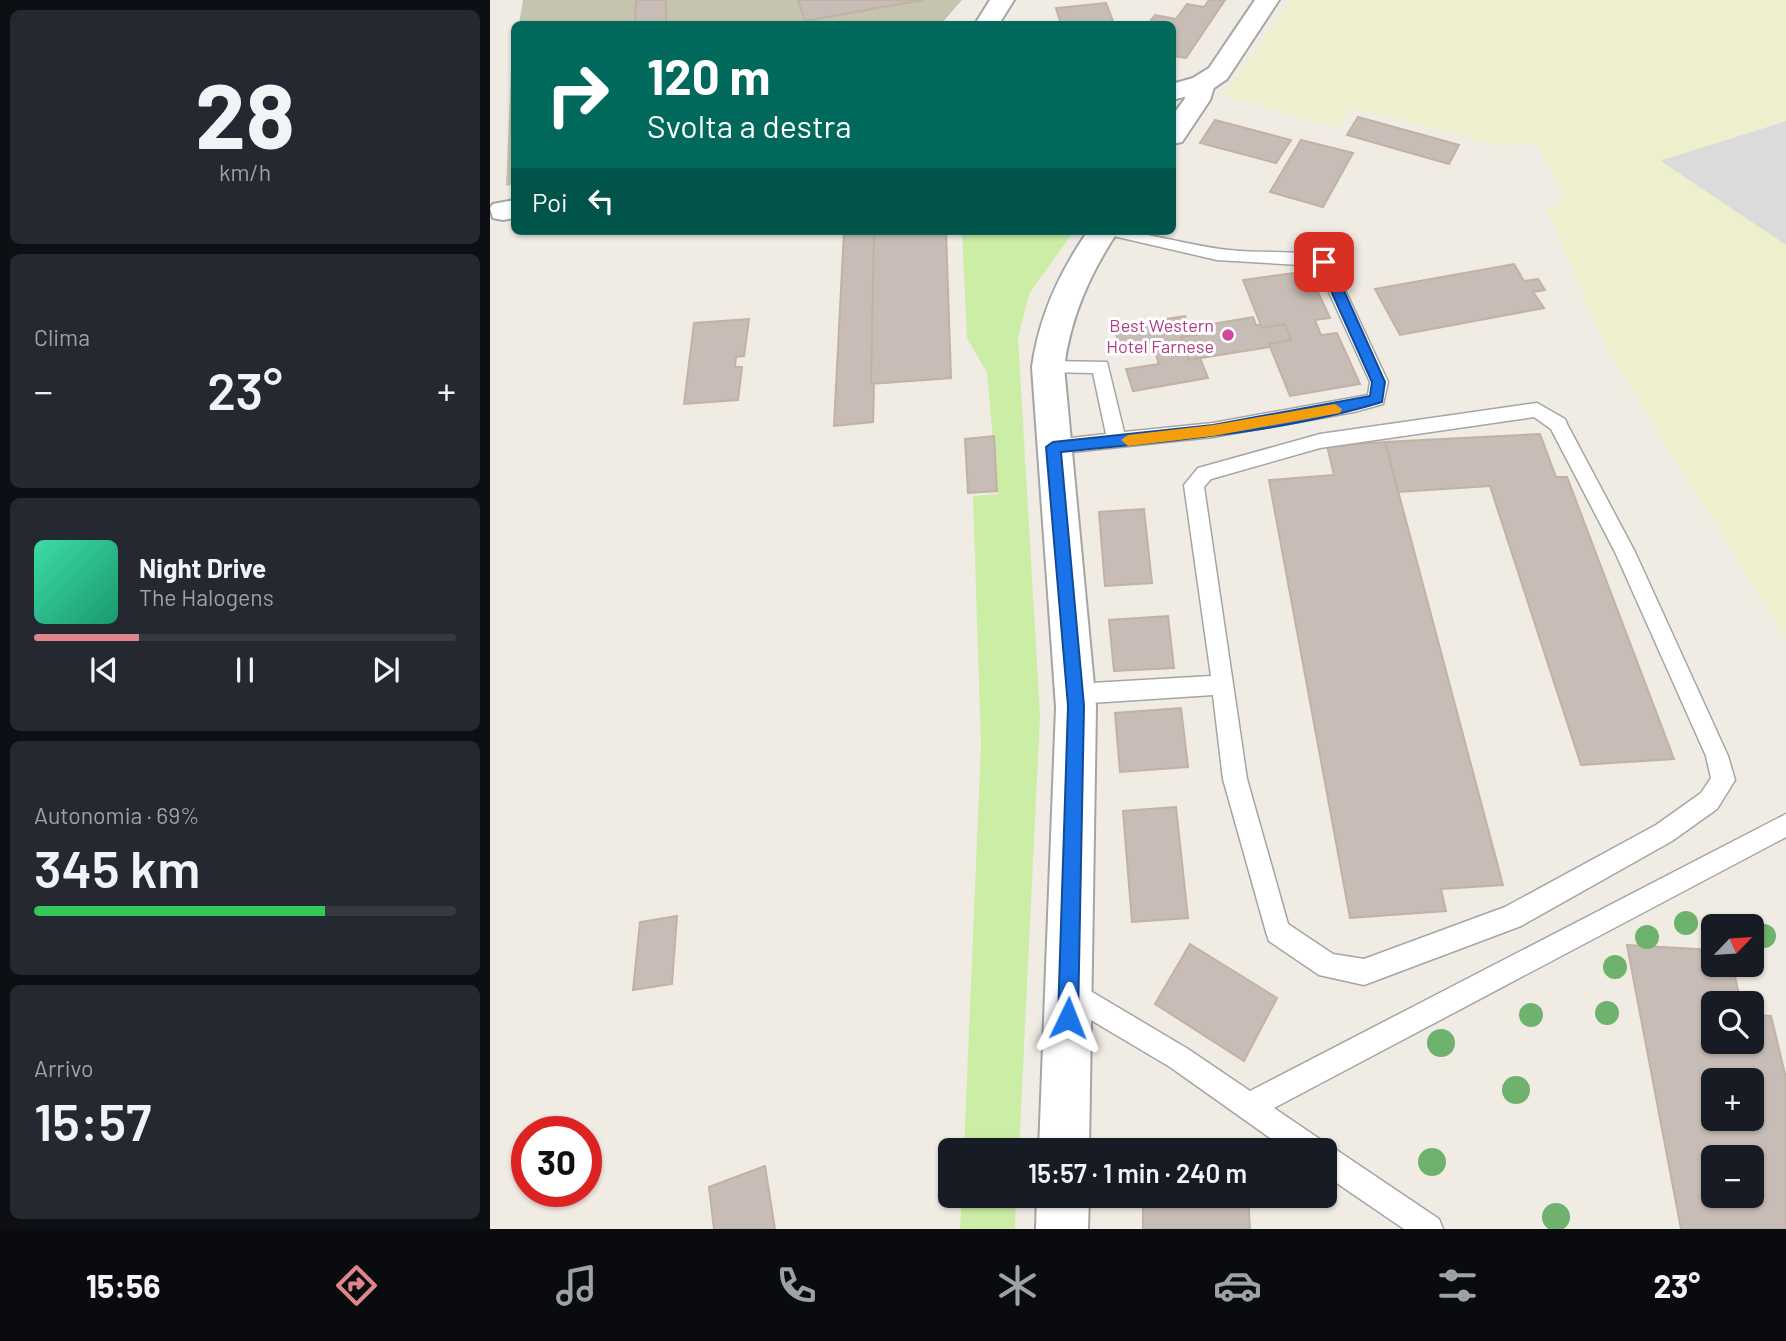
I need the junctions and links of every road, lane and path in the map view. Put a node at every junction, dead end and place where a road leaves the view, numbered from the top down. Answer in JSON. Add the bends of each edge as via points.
{"nodes":[{"id":1,"x":1267,"y":0,"type":"edge"},
{"id":2,"x":1017,"y":4,"type":"edge"},
{"id":3,"x":992,"y":21,"type":"edge"},
{"id":4,"x":1202,"y":84,"type":"junction"},
{"id":5,"x":1176,"y":91,"type":"edge"},
{"id":6,"x":1176,"y":130,"type":"edge"},
{"id":7,"x":1100,"y":235,"type":"edge"},
{"id":8,"x":1131,"y":235,"type":"edge"},
{"id":9,"x":1048,"y":367,"type":"junction"},
{"id":10,"x":1117,"y":441,"type":"junction"},
{"id":11,"x":1053,"y":447,"type":"junction"},
{"id":12,"x":1223,"y":685,"type":"junction"},
{"id":13,"x":1075,"y":694,"type":"junction"},
{"id":14,"x":1786,"y":825,"type":"edge"},
{"id":15,"x":1068,"y":992,"type":"junction"},
{"id":16,"x":1248,"y":1107,"type":"junction"},
{"id":17,"x":1064,"y":1138,"type":"edge"},
{"id":18,"x":1293,"y":1138,"type":"edge"},
{"id":19,"x":1337,"y":1167,"type":"edge"},
{"id":20,"x":1063,"y":1208,"type":"edge"},
{"id":21,"x":1062,"y":1229,"type":"edge"},
{"id":22,"x":1429,"y":1229,"type":"edge"}],
"edges":[{"from":1,"to":4,"type":"street","via":[[1218,73]]},
{"from":2,"to":3,"type":"street"},
{"from":4,"to":5,"type":"street"},
{"from":4,"to":6,"type":"street"},
{"from":7,"to":9,"type":"street","via":[[1061,304]]},
{"from":8,"to":10,"type":"lane","via":[[1201,252],[1308,256],[1324,262],[1378,382],[1377,399],[1213,430]]},
{"from":9,"to":10,"type":"lane","via":[[1101,367]]},
{"from":9,"to":11,"type":"street"},
{"from":10,"to":11,"type":"lane"},
{"from":11,"to":13,"type":"street"},
{"from":12,"to":12,"type":"lane","via":[[1194,485],[1205,473],[1320,441],[1537,410],[1558,424],[1625,552],[1717,756],[1723,780],[1709,801],[1664,833],[1512,917],[1364,972],[1328,966],[1278,932],[1235,779]]},
{"from":12,"to":13,"type":"lane"},
{"from":13,"to":15,"type":"street"},
{"from":14,"to":16,"type":"lane"},
{"from":15,"to":16,"type":"lane","via":[[1179,1058]]},
{"from":15,"to":17,"type":"street"},
{"from":16,"to":18,"type":"lane"},
{"from":19,"to":22,"type":"lane"},
{"from":20,"to":21,"type":"street"}]}
